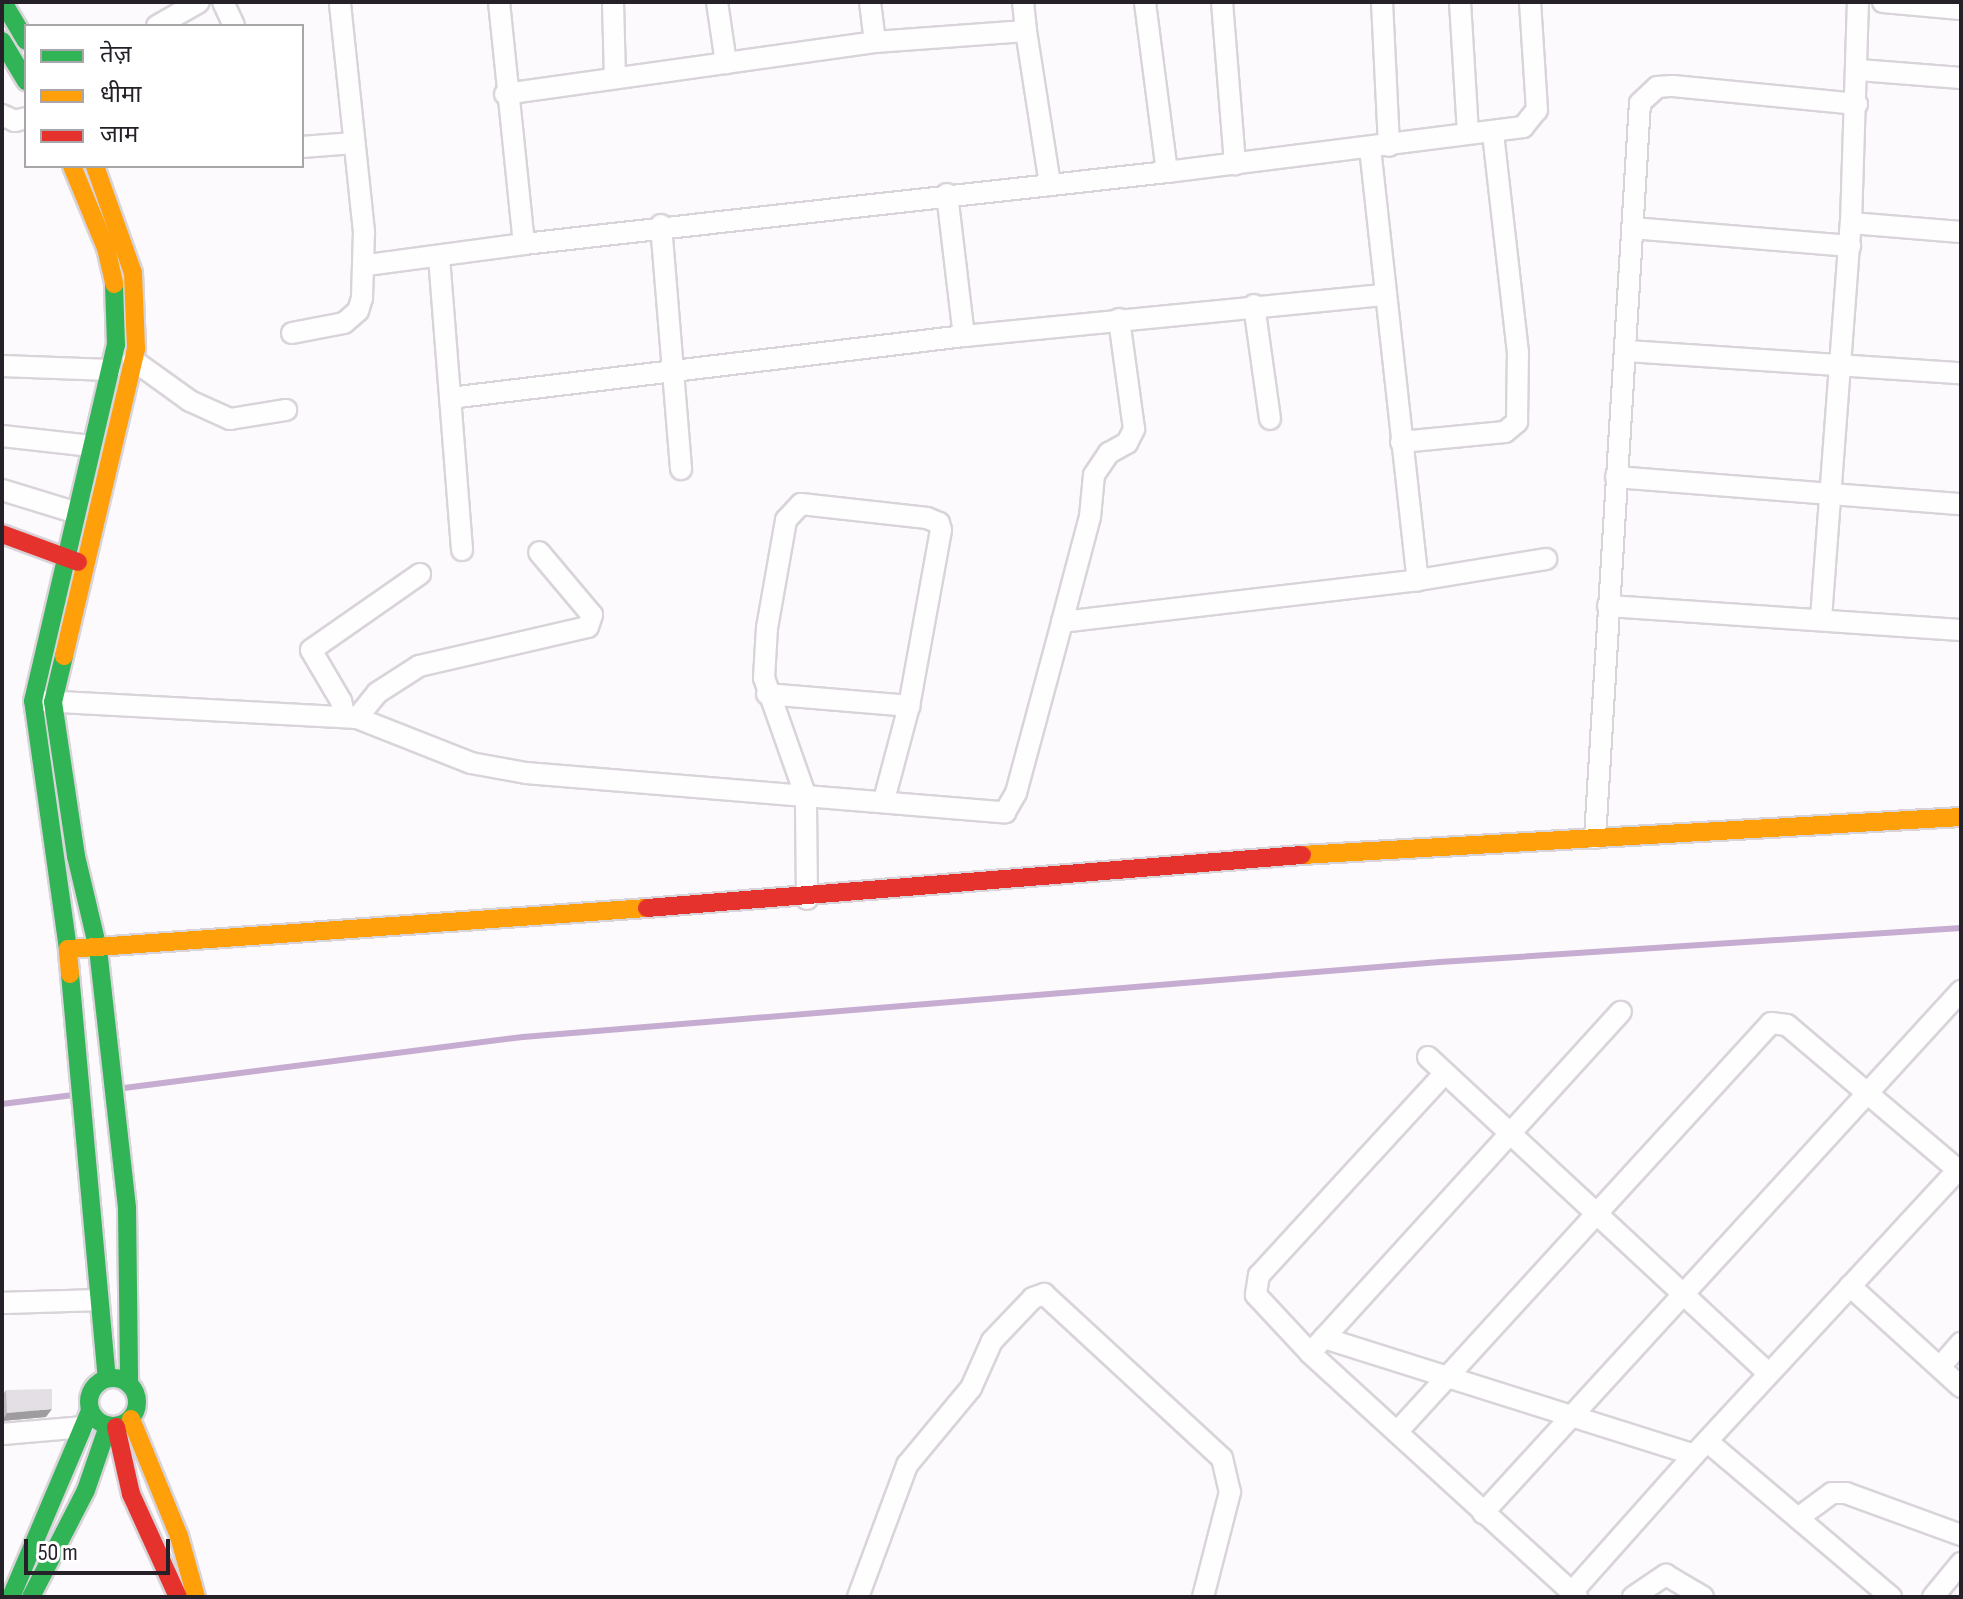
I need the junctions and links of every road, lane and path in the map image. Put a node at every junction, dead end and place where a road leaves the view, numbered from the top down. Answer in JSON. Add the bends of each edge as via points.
{"nodes":[{"id":1,"x":3,"y":2,"type":"edge"},
{"id":2,"x":199,"y":2,"type":"edge"},
{"id":3,"x":223,"y":2,"type":"edge"},
{"id":4,"x":340,"y":2,"type":"edge"},
{"id":5,"x":499,"y":2,"type":"edge"},
{"id":6,"x":613,"y":2,"type":"edge"},
{"id":7,"x":717,"y":2,"type":"edge"},
{"id":8,"x":870,"y":2,"type":"edge"},
{"id":9,"x":1023,"y":2,"type":"edge"},
{"id":10,"x":1145,"y":2,"type":"edge"},
{"id":11,"x":1222,"y":2,"type":"edge"},
{"id":12,"x":1382,"y":2,"type":"edge"},
{"id":13,"x":1460,"y":2,"type":"edge"},
{"id":14,"x":1530,"y":2,"type":"edge"},
{"id":15,"x":1858,"y":2,"type":"edge"},
{"id":16,"x":1883,"y":2,"type":"edge"},
{"id":17,"x":1961,"y":9,"type":"edge"},
{"id":18,"x":160,"y":24,"type":"edge"},
{"id":19,"x":233,"y":24,"type":"edge"},
{"id":20,"x":1026,"y":31,"type":"junction"},
{"id":21,"x":24,"y":38,"type":"edge"},
{"id":22,"x":2,"y":41,"type":"edge"},
{"id":23,"x":875,"y":42,"type":"junction"},
{"id":24,"x":726,"y":63,"type":"junction"},
{"id":25,"x":1859,"y":70,"type":"junction"},
{"id":26,"x":24,"y":78,"type":"edge"},
{"id":27,"x":615,"y":78,"type":"junction"},
{"id":28,"x":1961,"y":78,"type":"edge"},
{"id":29,"x":505,"y":94,"type":"junction"},
{"id":30,"x":1857,"y":104,"type":"junction"},
{"id":31,"x":2,"y":115,"type":"edge"},
{"id":32,"x":24,"y":119,"type":"edge"},
{"id":33,"x":1493,"y":132,"type":"junction"},
{"id":34,"x":1468,"y":133,"type":"junction"},
{"id":35,"x":354,"y":143,"type":"junction"},
{"id":36,"x":304,"y":147,"type":"edge"},
{"id":37,"x":1380,"y":147,"type":"junction"},
{"id":38,"x":1235,"y":164,"type":"junction"},
{"id":39,"x":73,"y":168,"type":"edge"},
{"id":40,"x":96,"y":168,"type":"edge"},
{"id":41,"x":1167,"y":172,"type":"junction"},
{"id":42,"x":1050,"y":185,"type":"junction"},
{"id":43,"x":947,"y":194,"type":"junction"},
{"id":44,"x":1851,"y":223,"type":"junction"},
{"id":45,"x":661,"y":225,"type":"junction"},
{"id":46,"x":1632,"y":228,"type":"junction"},
{"id":47,"x":1961,"y":232,"type":"edge"},
{"id":48,"x":524,"y":244,"type":"junction"},
{"id":49,"x":1850,"y":246,"type":"junction"},
{"id":50,"x":439,"y":257,"type":"junction"},
{"id":51,"x":367,"y":265,"type":"junction"},
{"id":52,"x":1383,"y":295,"type":"junction"},
{"id":53,"x":1254,"y":305,"type":"junction"},
{"id":54,"x":1119,"y":319,"type":"junction"},
{"id":55,"x":292,"y":333,"type":"dead end"},
{"id":56,"x":964,"y":336,"type":"junction"},
{"id":57,"x":1626,"y":351,"type":"junction"},
{"id":58,"x":133,"y":360,"type":"junction"},
{"id":59,"x":2,"y":366,"type":"edge"},
{"id":60,"x":1836,"y":366,"type":"junction"},
{"id":61,"x":110,"y":370,"type":"junction"},
{"id":62,"x":673,"y":371,"type":"junction"},
{"id":63,"x":1961,"y":373,"type":"edge"},
{"id":64,"x":450,"y":398,"type":"junction"},
{"id":65,"x":286,"y":410,"type":"dead end"},
{"id":66,"x":1270,"y":419,"type":"dead end"},
{"id":67,"x":2,"y":436,"type":"edge"},
{"id":68,"x":1401,"y":442,"type":"junction"},
{"id":69,"x":91,"y":446,"type":"junction"},
{"id":70,"x":681,"y":469,"type":"dead end"},
{"id":71,"x":1616,"y":477,"type":"junction"},
{"id":72,"x":2,"y":490,"type":"edge"},
{"id":73,"x":1828,"y":493,"type":"junction"},
{"id":74,"x":1961,"y":504,"type":"edge"},
{"id":75,"x":74,"y":512,"type":"junction"},
{"id":76,"x":2,"y":534,"type":"edge"},
{"id":77,"x":462,"y":550,"type":"dead end"},
{"id":78,"x":539,"y":552,"type":"dead end"},
{"id":79,"x":62,"y":557,"type":"junction"},
{"id":80,"x":1546,"y":559,"type":"dead end"},
{"id":81,"x":82,"y":563,"type":"junction"},
{"id":82,"x":420,"y":574,"type":"dead end"},
{"id":83,"x":1418,"y":580,"type":"junction"},
{"id":84,"x":1608,"y":606,"type":"junction"},
{"id":85,"x":1821,"y":618,"type":"junction"},
{"id":86,"x":1062,"y":622,"type":"junction"},
{"id":87,"x":1961,"y":630,"type":"edge"},
{"id":88,"x":767,"y":694,"type":"junction"},
{"id":89,"x":43,"y":701,"type":"junction"},
{"id":90,"x":909,"y":706,"type":"junction"},
{"id":91,"x":351,"y":718,"type":"junction"},
{"id":92,"x":806,"y":797,"type":"junction"},
{"id":93,"x":884,"y":800,"type":"junction"},
{"id":94,"x":1961,"y":817,"type":"edge"},
{"id":95,"x":1595,"y":838,"type":"junction"},
{"id":96,"x":807,"y":899,"type":"junction"},
{"id":97,"x":68,"y":949,"type":"junction"},
{"id":98,"x":98,"y":949,"type":"junction"},
{"id":99,"x":1961,"y":991,"type":"edge"},
{"id":100,"x":1621,"y":1012,"type":"dead end"},
{"id":101,"x":1428,"y":1057,"type":"dead end"},
{"id":102,"x":1445,"y":1073,"type":"junction"},
{"id":103,"x":1872,"y":1092,"type":"junction"},
{"id":104,"x":1512,"y":1136,"type":"junction"},
{"id":105,"x":1959,"y":1168,"type":"edge"},
{"id":106,"x":1597,"y":1215,"type":"junction"},
{"id":107,"x":1850,"y":1286,"type":"junction"},
{"id":108,"x":1684,"y":1294,"type":"junction"},
{"id":109,"x":98,"y":1300,"type":"junction"},
{"id":110,"x":2,"y":1303,"type":"edge"},
{"id":111,"x":1961,"y":1343,"type":"edge"},
{"id":112,"x":1317,"y":1345,"type":"junction"},
{"id":113,"x":1940,"y":1367,"type":"junction"},
{"id":114,"x":1768,"y":1373,"type":"junction"},
{"id":115,"x":107,"y":1378,"type":"junction"},
{"id":116,"x":1446,"y":1378,"type":"junction"},
{"id":117,"x":129,"y":1384,"type":"junction"},
{"id":118,"x":1961,"y":1387,"type":"edge"},
{"id":119,"x":1568,"y":1416,"type":"junction"},
{"id":120,"x":87,"y":1419,"type":"junction"},
{"id":121,"x":118,"y":1424,"type":"junction"},
{"id":122,"x":1397,"y":1432,"type":"junction"},
{"id":123,"x":2,"y":1434,"type":"edge"},
{"id":124,"x":1701,"y":1449,"type":"junction"},
{"id":125,"x":1483,"y":1513,"type":"junction"},
{"id":126,"x":1798,"y":1518,"type":"junction"},
{"id":127,"x":1961,"y":1535,"type":"edge"},
{"id":128,"x":1961,"y":1563,"type":"edge"},
{"id":129,"x":1575,"y":1595,"type":"edge"},
{"id":130,"x":11,"y":1597,"type":"edge"},
{"id":131,"x":31,"y":1597,"type":"edge"},
{"id":132,"x":178,"y":1597,"type":"edge"},
{"id":133,"x":196,"y":1597,"type":"edge"},
{"id":134,"x":858,"y":1597,"type":"edge"},
{"id":135,"x":1203,"y":1597,"type":"edge"},
{"id":136,"x":1633,"y":1597,"type":"edge"},
{"id":137,"x":1703,"y":1597,"type":"edge"},
{"id":138,"x":1891,"y":1597,"type":"edge"},
{"id":139,"x":1933,"y":1597,"type":"edge"}],
"edges":[{"from":1,"to":21,"type":"main road"},
{"from":2,"to":18,"type":"street"},
{"from":3,"to":19,"type":"street"},
{"from":4,"to":35,"type":"street"},
{"from":5,"to":29,"type":"street"},
{"from":6,"to":27,"type":"street"},
{"from":7,"to":24,"type":"street"},
{"from":8,"to":23,"type":"street"},
{"from":9,"to":20,"type":"street"},
{"from":10,"to":41,"type":"street"},
{"from":11,"to":38,"type":"street"},
{"from":12,"to":37,"type":"street"},
{"from":13,"to":34,"type":"street"},
{"from":14,"to":33,"type":"street","via":[[1536,115],[1523,127]]},
{"from":15,"to":25,"type":"street"},
{"from":16,"to":17,"type":"street"},
{"from":20,"to":23,"type":"street"},
{"from":20,"to":42,"type":"street"},
{"from":22,"to":26,"type":"main road"},
{"from":23,"to":24,"type":"street"},
{"from":24,"to":27,"type":"street"},
{"from":25,"to":28,"type":"street"},
{"from":25,"to":30,"type":"street"},
{"from":27,"to":29,"type":"street"},
{"from":29,"to":48,"type":"street"},
{"from":30,"to":44,"type":"street"},
{"from":30,"to":46,"type":"street","via":[[1673,86],[1645,93],[1637,118]]},
{"from":31,"to":32,"type":"street"},
{"from":33,"to":34,"type":"street"},
{"from":33,"to":68,"type":"street","via":[[1518,353],[1517,422],[1505,432]]},
{"from":34,"to":37,"type":"street"},
{"from":35,"to":36,"type":"street"},
{"from":35,"to":51,"type":"street"},
{"from":37,"to":38,"type":"street"},
{"from":37,"to":52,"type":"street"},
{"from":38,"to":41,"type":"street"},
{"from":39,"to":61,"type":"main road","via":[[113,277],[116,345]]},
{"from":40,"to":58,"type":"main road","via":[[133,273]]},
{"from":41,"to":42,"type":"street"},
{"from":42,"to":43,"type":"street"},
{"from":43,"to":45,"type":"street"},
{"from":43,"to":56,"type":"street"},
{"from":44,"to":47,"type":"street"},
{"from":44,"to":49,"type":"street"},
{"from":45,"to":48,"type":"street"},
{"from":45,"to":62,"type":"street"},
{"from":46,"to":49,"type":"street"},
{"from":46,"to":57,"type":"street"},
{"from":48,"to":50,"type":"street"},
{"from":49,"to":60,"type":"street"},
{"from":50,"to":51,"type":"street"},
{"from":50,"to":64,"type":"street"},
{"from":51,"to":55,"type":"street","via":[[353,316],[344,323]]},
{"from":52,"to":53,"type":"street"},
{"from":52,"to":68,"type":"street"},
{"from":53,"to":54,"type":"street"},
{"from":53,"to":66,"type":"street"},
{"from":54,"to":56,"type":"street"},
{"from":54,"to":86,"type":"street","via":[[1134,429],[1094,475],[1090,517]]},
{"from":56,"to":62,"type":"street"},
{"from":57,"to":60,"type":"street"},
{"from":57,"to":71,"type":"street"},
{"from":58,"to":65,"type":"street","via":[[190,401],[230,419]]},
{"from":58,"to":81,"type":"main road"},
{"from":59,"to":61,"type":"street"},
{"from":60,"to":63,"type":"street"},
{"from":60,"to":73,"type":"street"},
{"from":61,"to":69,"type":"main road"},
{"from":62,"to":64,"type":"street"},
{"from":62,"to":70,"type":"street"},
{"from":64,"to":77,"type":"street"},
{"from":67,"to":69,"type":"street"},
{"from":68,"to":83,"type":"street"},
{"from":69,"to":75,"type":"main road"},
{"from":71,"to":73,"type":"street"},
{"from":71,"to":84,"type":"street"},
{"from":72,"to":75,"type":"street"},
{"from":73,"to":74,"type":"street"},
{"from":73,"to":85,"type":"street"},
{"from":75,"to":79,"type":"main road"},
{"from":76,"to":79,"type":"main road"},
{"from":78,"to":91,"type":"street","via":[[592,615],[588,627],[419,666],[377,693]]},
{"from":79,"to":81,"type":"main road"},
{"from":79,"to":89,"type":"main road"},
{"from":80,"to":83,"type":"street"},
{"from":81,"to":89,"type":"main road"},
{"from":82,"to":91,"type":"street","via":[[311,650]]},
{"from":83,"to":86,"type":"street"},
{"from":84,"to":85,"type":"street"},
{"from":84,"to":95,"type":"street"},
{"from":85,"to":87,"type":"street"},
{"from":86,"to":93,"type":"street","via":[[1016,793],[1005,812]]},
{"from":88,"to":90,"type":"street"},
{"from":88,"to":90,"type":"street","via":[[767,628],[786,520],[794,508],[812,503],[939,523],[941,536]]},
{"from":88,"to":92,"type":"street"},
{"from":89,"to":91,"type":"street"},
{"from":89,"to":97,"type":"main road"},
{"from":89,"to":98,"type":"main road"},
{"from":90,"to":93,"type":"street"},
{"from":91,"to":92,"type":"street","via":[[471,763],[526,773]]},
{"from":92,"to":93,"type":"street"},
{"from":92,"to":96,"type":"street"},
{"from":94,"to":95,"type":"main road"},
{"from":95,"to":96,"type":"main road","via":[[1314,854]]},
{"from":96,"to":98,"type":"main road","via":[[519,915]]},
{"from":97,"to":98,"type":"main road"},
{"from":97,"to":109,"type":"main road"},
{"from":98,"to":117,"type":"main road","via":[[122,1147]]},
{"from":99,"to":103,"type":"street"},
{"from":100,"to":104,"type":"street"},
{"from":101,"to":102,"type":"street"},
{"from":102,"to":104,"type":"street"},
{"from":102,"to":112,"type":"street","via":[[1259,1275],[1256,1295]]},
{"from":103,"to":105,"type":"street"},
{"from":103,"to":106,"type":"street","via":[[1787,1025],[1771,1023]]},
{"from":103,"to":108,"type":"street"},
{"from":104,"to":106,"type":"street"},
{"from":104,"to":112,"type":"street"},
{"from":105,"to":107,"type":"street"},
{"from":106,"to":108,"type":"street"},
{"from":106,"to":116,"type":"street"},
{"from":107,"to":113,"type":"street"},
{"from":107,"to":114,"type":"street"},
{"from":108,"to":114,"type":"street"},
{"from":108,"to":119,"type":"street"},
{"from":109,"to":110,"type":"street"},
{"from":109,"to":115,"type":"main road"},
{"from":111,"to":113,"type":"street"},
{"from":112,"to":116,"type":"street"},
{"from":112,"to":122,"type":"street"},
{"from":113,"to":118,"type":"street"},
{"from":114,"to":124,"type":"street"},
{"from":115,"to":117,"type":"main road"},
{"from":115,"to":120,"type":"main road","via":[[90,1395]]},
{"from":116,"to":119,"type":"street"},
{"from":116,"to":122,"type":"street"},
{"from":117,"to":121,"type":"main road","via":[[137,1397]]},
{"from":119,"to":124,"type":"street"},
{"from":119,"to":125,"type":"street"},
{"from":120,"to":121,"type":"main road"},
{"from":120,"to":123,"type":"street"},
{"from":120,"to":130,"type":"main road"},
{"from":121,"to":131,"type":"main road"},
{"from":121,"to":132,"type":"main road","via":[[131,1494]]},
{"from":121,"to":133,"type":"main road","via":[[179,1536]]},
{"from":122,"to":125,"type":"street"},
{"from":124,"to":126,"type":"street"},
{"from":124,"to":129,"type":"street"},
{"from":125,"to":129,"type":"street"},
{"from":126,"to":127,"type":"street","via":[[1832,1493],[1846,1493]]},
{"from":126,"to":138,"type":"street"},
{"from":128,"to":139,"type":"street"},
{"from":134,"to":135,"type":"street","via":[[907,1465],[971,1388],[992,1341],[1033,1298],[1044,1294],[1222,1458],[1230,1492]]},
{"from":136,"to":137,"type":"street","via":[[1666,1575]]}]}
